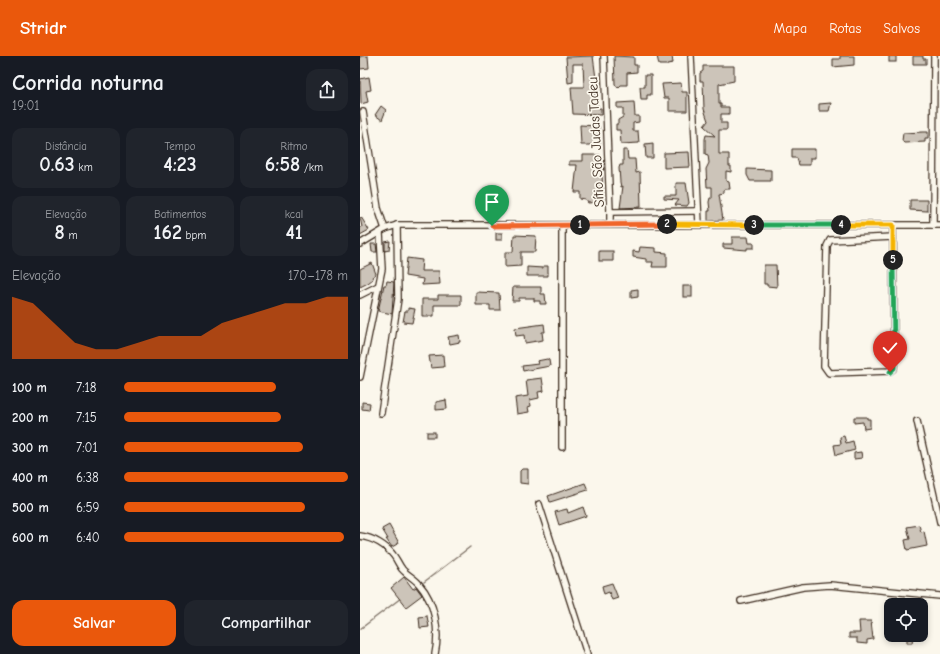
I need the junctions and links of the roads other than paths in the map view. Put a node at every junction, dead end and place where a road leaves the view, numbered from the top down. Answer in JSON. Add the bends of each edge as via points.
{"nodes":[{"id":1,"x":604,"y":56,"type":"edge"},
{"id":2,"x":692,"y":56,"type":"edge"},
{"id":3,"x":934,"y":56,"type":"edge"},
{"id":4,"x":363,"y":112,"type":"dead end"},
{"id":5,"x":698,"y":211,"type":"junction"},
{"id":6,"x":610,"y":212,"type":"junction"},
{"id":7,"x":699,"y":224,"type":"junction"},
{"id":8,"x":397,"y":225,"type":"junction"},
{"id":9,"x":562,"y":225,"type":"junction"},
{"id":10,"x":610,"y":225,"type":"junction"},
{"id":11,"x":893,"y":225,"type":"junction"},
{"id":12,"x":933,"y":225,"type":"junction"},
{"id":13,"x":940,"y":225,"type":"edge"},
{"id":14,"x":383,"y":231,"type":"junction"},
{"id":15,"x":893,"y":237,"type":"junction"},
{"id":16,"x":360,"y":244,"type":"edge"},
{"id":17,"x":378,"y":286,"type":"junction"},
{"id":18,"x":360,"y":295,"type":"edge"},
{"id":19,"x":360,"y":377,"type":"edge"},
{"id":20,"x":381,"y":413,"type":"dead end"},
{"id":21,"x":917,"y":421,"type":"dead end"},
{"id":22,"x":562,"y":447,"type":"dead end"},
{"id":23,"x":539,"y":504,"type":"dead end"},
{"id":24,"x":940,"y":522,"type":"edge"},
{"id":25,"x":360,"y":536,"type":"edge"},
{"id":26,"x":940,"y":596,"type":"edge"},
{"id":27,"x":741,"y":601,"type":"dead end"},
{"id":28,"x":435,"y":654,"type":"edge"},
{"id":29,"x":587,"y":654,"type":"edge"}],
"edges":[{"from":1,"to":6,"type":"street","name":"Sítio São Judas Tadeu"},
{"from":2,"to":5,"type":"street"},
{"from":3,"to":12,"type":"street"},
{"from":4,"to":14,"type":"street"},
{"from":5,"to":6,"type":"street","name":"Sítio São Judas Tadeu"},
{"from":5,"to":7,"type":"street"},
{"from":6,"to":10,"type":"street"},
{"from":7,"to":10,"type":"street"},
{"from":7,"to":11,"type":"street"},
{"from":8,"to":9,"type":"street"},
{"from":8,"to":14,"type":"street"},
{"from":8,"to":20,"type":"street","via":[[398,299]]},
{"from":9,"to":10,"type":"street"},
{"from":9,"to":22,"type":"street"},
{"from":11,"to":12,"type":"street"},
{"from":11,"to":15,"type":"street"},
{"from":12,"to":13,"type":"street"},
{"from":14,"to":16,"type":"street"},
{"from":14,"to":17,"type":"street"},
{"from":15,"to":15,"type":"street","via":[[894,368],[890,372],[829,372],[824,366],[827,246],[830,240]]},
{"from":17,"to":18,"type":"street"},
{"from":17,"to":19,"type":"street"},
{"from":21,"to":24,"type":"street"},
{"from":23,"to":29,"type":"street"},
{"from":25,"to":28,"type":"street","via":[[376,540],[391,552],[403,570],[422,587],[430,602],[437,626]]},
{"from":26,"to":27,"type":"street","via":[[830,585],[803,587]]}]}
